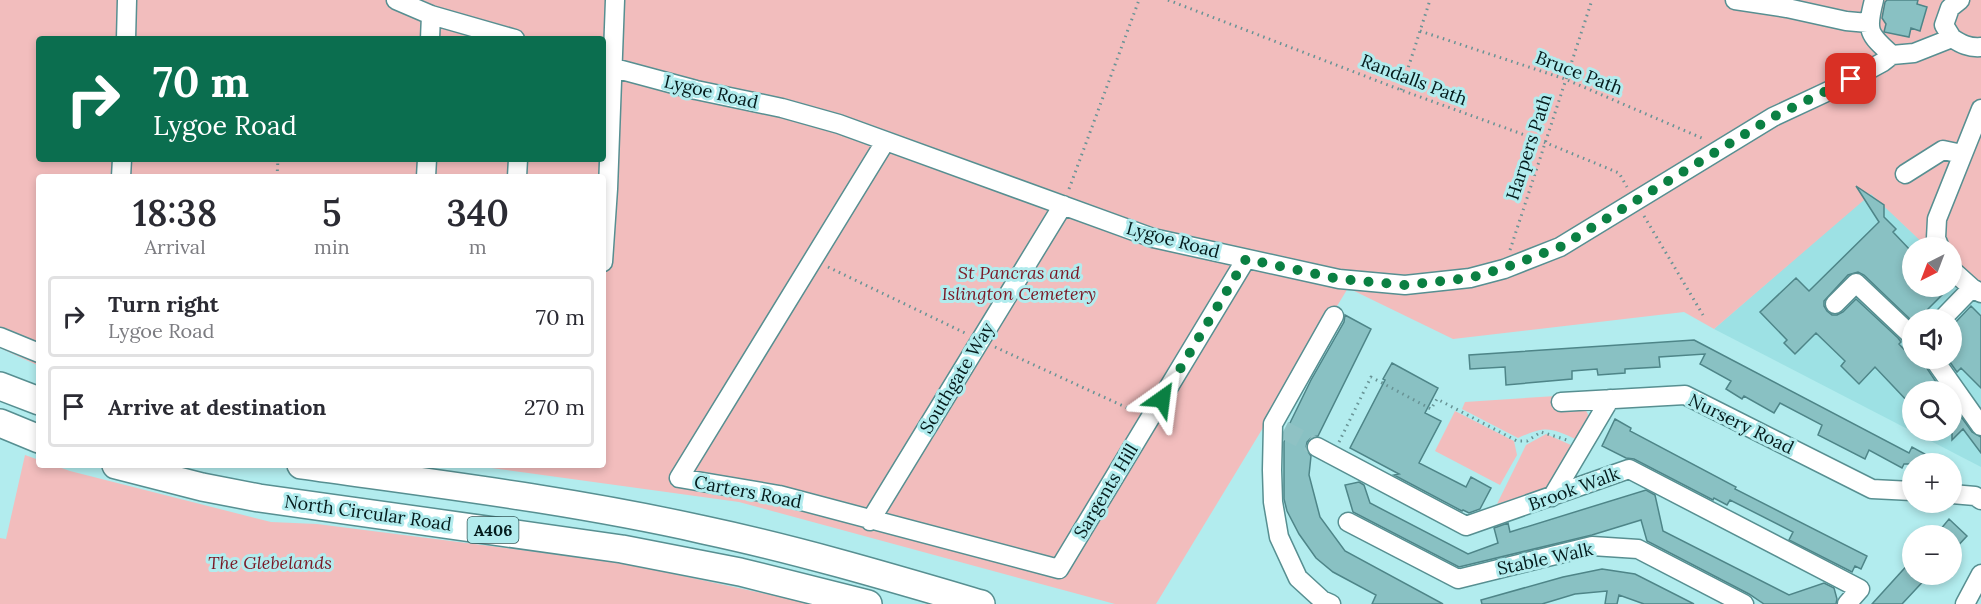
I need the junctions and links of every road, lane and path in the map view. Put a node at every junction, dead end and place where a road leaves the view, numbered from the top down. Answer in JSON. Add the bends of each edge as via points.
{"nodes":[{"id":1,"x":127,"y":0,"type":"edge"},
{"id":2,"x":396,"y":0,"type":"edge"},
{"id":3,"x":615,"y":0,"type":"edge"},
{"id":4,"x":1139,"y":0,"type":"edge"},
{"id":5,"x":1168,"y":0,"type":"edge"},
{"id":6,"x":1430,"y":0,"type":"edge"},
{"id":7,"x":1592,"y":0,"type":"edge"},
{"id":8,"x":1735,"y":0,"type":"edge"},
{"id":9,"x":1874,"y":0,"type":"edge"},
{"id":10,"x":1950,"y":3,"type":"edge"},
{"id":11,"x":431,"y":15,"type":"junction"},
{"id":12,"x":1868,"y":23,"type":"junction"},
{"id":13,"x":1420,"y":31,"type":"junction"},
{"id":14,"x":126,"y":36,"type":"edge"},
{"id":15,"x":430,"y":36,"type":"edge"},
{"id":16,"x":504,"y":36,"type":"edge"},
{"id":17,"x":1952,"y":38,"type":"junction"},
{"id":18,"x":1981,"y":47,"type":"edge"},
{"id":19,"x":1892,"y":55,"type":"junction"},
{"id":20,"x":608,"y":66,"type":"edge"},
{"id":21,"x":1565,"y":80,"type":"junction"},
{"id":22,"x":1401,"y":90,"type":"junction"},
{"id":23,"x":1981,"y":109,"type":"edge"},
{"id":24,"x":885,"y":142,"type":"junction"},
{"id":25,"x":1544,"y":142,"type":"junction"},
{"id":26,"x":606,"y":144,"type":"edge"},
{"id":27,"x":1725,"y":148,"type":"junction"},
{"id":28,"x":1962,"y":154,"type":"junction"},
{"id":29,"x":1905,"y":174,"type":"dead end"},
{"id":30,"x":1636,"y":202,"type":"junction"},
{"id":31,"x":1063,"y":204,"type":"junction"},
{"id":32,"x":1936,"y":237,"type":"edge"},
{"id":33,"x":1246,"y":259,"type":"junction"},
{"id":34,"x":1504,"y":268,"type":"junction"},
{"id":35,"x":1962,"y":278,"type":"edge"},
{"id":36,"x":1977,"y":290,"type":"edge"},
{"id":37,"x":1835,"y":304,"type":"dead end"},
{"id":38,"x":1954,"y":309,"type":"edge"},
{"id":39,"x":1703,"y":315,"type":"dead end"},
{"id":40,"x":1334,"y":316,"type":"dead end"},
{"id":41,"x":1902,"y":327,"type":"edge"},
{"id":42,"x":0,"y":337,"type":"edge"},
{"id":43,"x":36,"y":352,"type":"edge"},
{"id":44,"x":1941,"y":369,"type":"edge"},
{"id":45,"x":0,"y":386,"type":"edge"},
{"id":46,"x":1610,"y":399,"type":"junction"},
{"id":47,"x":36,"y":400,"type":"edge"},
{"id":48,"x":1561,"y":402,"type":"dead end"},
{"id":49,"x":0,"y":423,"type":"edge"},
{"id":50,"x":1981,"y":426,"type":"edge"},
{"id":51,"x":36,"y":438,"type":"edge"},
{"id":52,"x":1582,"y":446,"type":"junction"},
{"id":53,"x":1325,"y":451,"type":"joint"},
{"id":54,"x":129,"y":468,"type":"edge"},
{"id":55,"x":323,"y":468,"type":"edge"},
{"id":56,"x":1902,"y":490,"type":"edge"},
{"id":57,"x":1962,"y":495,"type":"edge"},
{"id":58,"x":1552,"y":497,"type":"junction"},
{"id":59,"x":1981,"y":500,"type":"edge"},
{"id":60,"x":870,"y":521,"type":"junction"},
{"id":61,"x":1348,"y":522,"type":"dead end"},
{"id":62,"x":1059,"y":569,"type":"joint"},
{"id":63,"x":1981,"y":574,"type":"edge"},
{"id":64,"x":868,"y":604,"type":"edge"},
{"id":65,"x":981,"y":604,"type":"edge"},
{"id":66,"x":1331,"y":604,"type":"edge"},
{"id":67,"x":1744,"y":604,"type":"edge"},
{"id":68,"x":1847,"y":604,"type":"edge"},
{"id":69,"x":1965,"y":604,"type":"edge"}],
"edges":[{"from":1,"to":14,"type":"street"},
{"from":2,"to":11,"type":"street"},
{"from":3,"to":20,"type":"street"},
{"from":4,"to":31,"type":"path"},
{"from":5,"to":22,"type":"path","name":"Randalls Path"},
{"from":6,"to":13,"type":"path"},
{"from":7,"to":21,"type":"path","name":"Harpers Path"},
{"from":8,"to":12,"type":"street"},
{"from":9,"to":12,"type":"street"},
{"from":10,"to":17,"type":"street","via":[[1944,25]]},
{"from":11,"to":15,"type":"street"},
{"from":11,"to":16,"type":"street"},
{"from":12,"to":19,"type":"street","via":[[1876,41]]},
{"from":13,"to":21,"type":"path","name":"Bruce Path"},
{"from":13,"to":22,"type":"path"},
{"from":17,"to":18,"type":"street","via":[[1972,48]]},
{"from":17,"to":19,"type":"street","name":"Lygoe Road","via":[[1914,53]]},
{"from":19,"to":27,"type":"street","name":"Lygoe Road","via":[[1773,117]]},
{"from":20,"to":24,"type":"street","name":"Lygoe Road","via":[[782,108]]},
{"from":20,"to":26,"type":"street"},
{"from":21,"to":25,"type":"path","name":"Harpers Path"},
{"from":21,"to":27,"type":"path","name":"Bruce Path"},
{"from":22,"to":25,"type":"path","name":"Randalls Path"},
{"from":23,"to":28,"type":"street"},
{"from":24,"to":31,"type":"street","name":"Lygoe Road"},
{"from":24,"to":60,"type":"street","name":"Carters Road","via":[[679,478],[779,495]]},
{"from":25,"to":30,"type":"path","name":"Randalls Path","via":[[1619,173]]},
{"from":25,"to":34,"type":"path","name":"Harpers Path"},
{"from":27,"to":30,"type":"street","name":"Lygoe Road"},
{"from":28,"to":29,"type":"street","via":[[1944,150]]},
{"from":28,"to":32,"type":"street","via":[[1937,219]]},
{"from":30,"to":34,"type":"street","name":"Lygoe Road","via":[[1560,247]]},
{"from":30,"to":39,"type":"path","name":"Randalls Path"},
{"from":31,"to":33,"type":"street","name":"Lygoe Road","via":[[1153,238]]},
{"from":31,"to":60,"type":"street","name":"Southgate Way"},
{"from":33,"to":34,"type":"street","name":"Lygoe Road","via":[[1339,279],[1405,285],[1470,278]]},
{"from":33,"to":62,"type":"street","name":"Sargents Hill"},
{"from":35,"to":36,"type":"street"},
{"from":36,"to":38,"type":"street"},
{"from":37,"to":41,"type":"street","via":[[1856,283]]},
{"from":40,"to":66,"type":"street","via":[[1278,427],[1273,502],[1279,537],[1298,578]]},
{"from":42,"to":43,"type":"street"},
{"from":44,"to":50,"type":"street"},
{"from":45,"to":47,"type":"highway"},
{"from":46,"to":48,"type":"street","name":"Nursery Road"},
{"from":46,"to":52,"type":"street"},
{"from":46,"to":56,"type":"street","name":"Nursery Road","via":[[1684,395],[1872,489]]},
{"from":49,"to":51,"type":"highway"},
{"from":52,"to":53,"type":"path","via":[[1541,432],[1527,441],[1517,441],[1437,399],[1431,409],[1371,377]]},
{"from":52,"to":58,"type":"street"},
{"from":53,"to":58,"type":"street","name":"Brook Walk","via":[[1466,526]]},
{"from":54,"to":64,"type":"highway","name":"North Circular Road","number":"A406","via":[[259,498],[622,549],[740,572]]},
{"from":55,"to":65,"type":"highway","number":"A406","via":[[532,497],[704,529]]},
{"from":57,"to":59,"type":"street"},
{"from":58,"to":68,"type":"street","name":"Brook Walk","via":[[1629,470],[1860,590]]},
{"from":60,"to":62,"type":"street","name":"Carters Road"},
{"from":61,"to":67,"type":"street","name":"Stable Walk","via":[[1458,579],[1592,546],[1638,549]]},
{"from":63,"to":69,"type":"street"}]}
